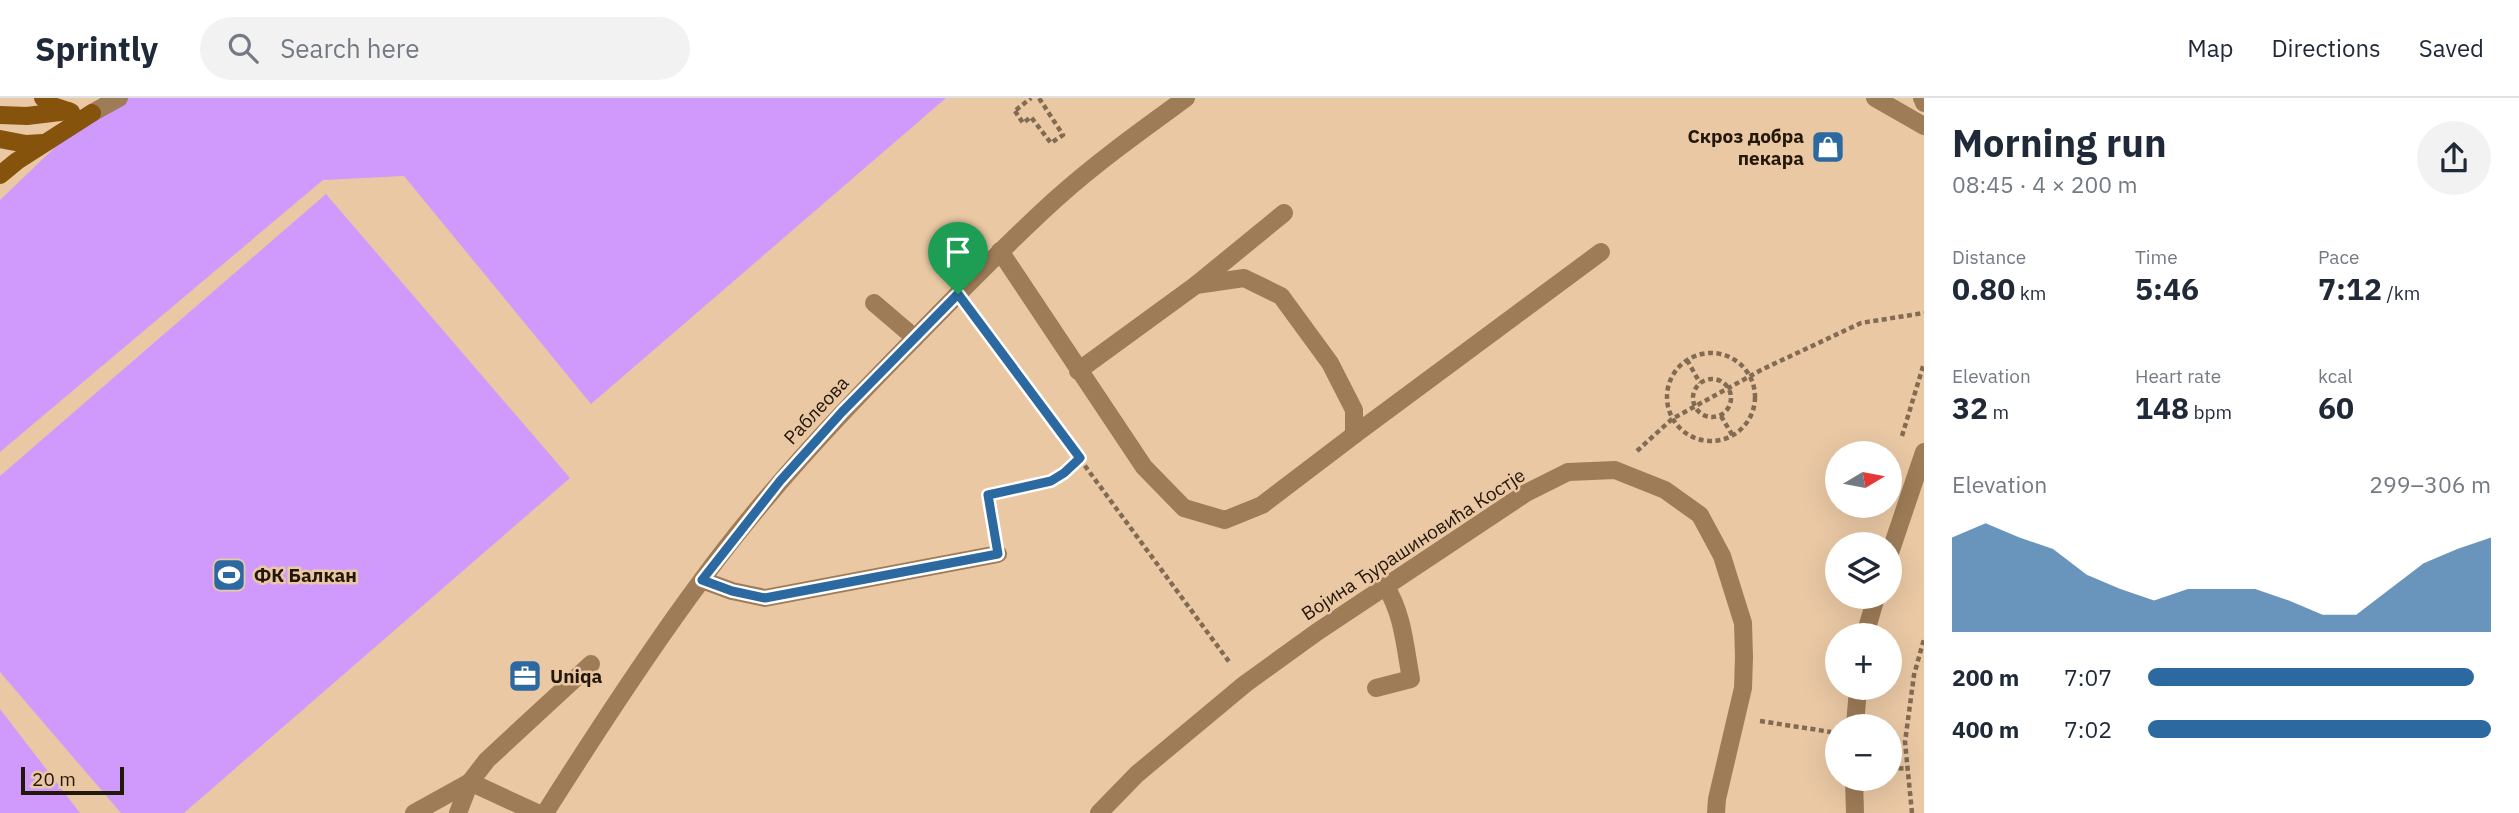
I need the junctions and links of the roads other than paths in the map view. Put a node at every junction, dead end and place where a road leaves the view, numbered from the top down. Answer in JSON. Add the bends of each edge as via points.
{"nodes":[{"id":1,"x":43,"y":98,"type":"edge"},
{"id":2,"x":119,"y":98,"type":"edge"},
{"id":3,"x":1186,"y":98,"type":"edge"},
{"id":4,"x":1875,"y":98,"type":"edge"},
{"id":5,"x":1922,"y":98,"type":"edge"},
{"id":6,"x":1924,"y":103,"type":"edge"},
{"id":7,"x":68,"y":111,"type":"junction"},
{"id":8,"x":92,"y":113,"type":"junction"},
{"id":9,"x":0,"y":115,"type":"edge"},
{"id":10,"x":1924,"y":126,"type":"edge"},
{"id":11,"x":0,"y":139,"type":"edge"},
{"id":12,"x":47,"y":142,"type":"junction"},
{"id":13,"x":0,"y":176,"type":"edge"},
{"id":14,"x":1283,"y":213,"type":"dead end"},
{"id":15,"x":1000,"y":251,"type":"junction"},
{"id":16,"x":1601,"y":252,"type":"dead end"},
{"id":17,"x":1196,"y":285,"type":"junction"},
{"id":18,"x":874,"y":303,"type":"dead end"},
{"id":19,"x":915,"y":338,"type":"junction"},
{"id":20,"x":1078,"y":371,"type":"junction"},
{"id":21,"x":1354,"y":435,"type":"junction"},
{"id":22,"x":1924,"y":452,"type":"edge"},
{"id":23,"x":1897,"y":532,"type":"edge"},
{"id":24,"x":998,"y":554,"type":"road end"},
{"id":25,"x":702,"y":580,"type":"junction"},
{"id":26,"x":1386,"y":587,"type":"junction"},
{"id":27,"x":591,"y":664,"type":"dead end"},
{"id":28,"x":1376,"y":688,"type":"dead end"},
{"id":29,"x":470,"y":782,"type":"junction"},
{"id":30,"x":1854,"y":791,"type":"edge"},
{"id":31,"x":414,"y":813,"type":"edge"},
{"id":32,"x":458,"y":813,"type":"edge"},
{"id":33,"x":537,"y":813,"type":"edge"},
{"id":34,"x":545,"y":813,"type":"edge"},
{"id":35,"x":1099,"y":813,"type":"edge"},
{"id":36,"x":1716,"y":813,"type":"edge"},
{"id":37,"x":1855,"y":813,"type":"edge"}],
"edges":[{"from":1,"to":7,"type":"main road"},
{"from":2,"to":8,"type":"street"},
{"from":3,"to":15,"type":"street","name":"Раблеова","via":[[1119,147]]},
{"from":4,"to":10,"type":"street"},
{"from":5,"to":6,"type":"street"},
{"from":7,"to":8,"type":"main road"},
{"from":7,"to":9,"type":"main road"},
{"from":8,"to":12,"type":"main road"},
{"from":11,"to":12,"type":"main road","via":[[26,145]]},
{"from":12,"to":13,"type":"main road"},
{"from":14,"to":17,"type":"street"},
{"from":15,"to":19,"type":"street","name":"Раблеова"},
{"from":15,"to":20,"type":"street"},
{"from":16,"to":21,"type":"street"},
{"from":17,"to":20,"type":"street"},
{"from":17,"to":21,"type":"street","via":[[1244,278],[1281,296],[1330,363],[1354,410]]},
{"from":18,"to":19,"type":"street"},
{"from":19,"to":25,"type":"street","name":"Раблеова","via":[[780,481]]},
{"from":20,"to":21,"type":"street","via":[[1160,484],[1184,508],[1225,520],[1262,505]]},
{"from":22,"to":23,"type":"street"},
{"from":24,"to":25,"type":"street","via":[[765,598]]},
{"from":25,"to":34,"type":"street","name":"Раблеова"},
{"from":26,"to":28,"type":"street","via":[[1400,618],[1411,679]]},
{"from":26,"to":35,"type":"street","name":"Војина Ђурашиновића Костје","via":[[1245,684],[1137,774]]},
{"from":26,"to":36,"type":"street","name":"Војина Ђурашиновића Костје","via":[[1526,493],[1568,472],[1615,470],[1665,490],[1700,515],[1722,556],[1743,623],[1743,688]]},
{"from":27,"to":29,"type":"street","via":[[487,760]]},
{"from":29,"to":31,"type":"street"},
{"from":29,"to":32,"type":"street"},
{"from":29,"to":33,"type":"street"},
{"from":30,"to":37,"type":"street"}]}
